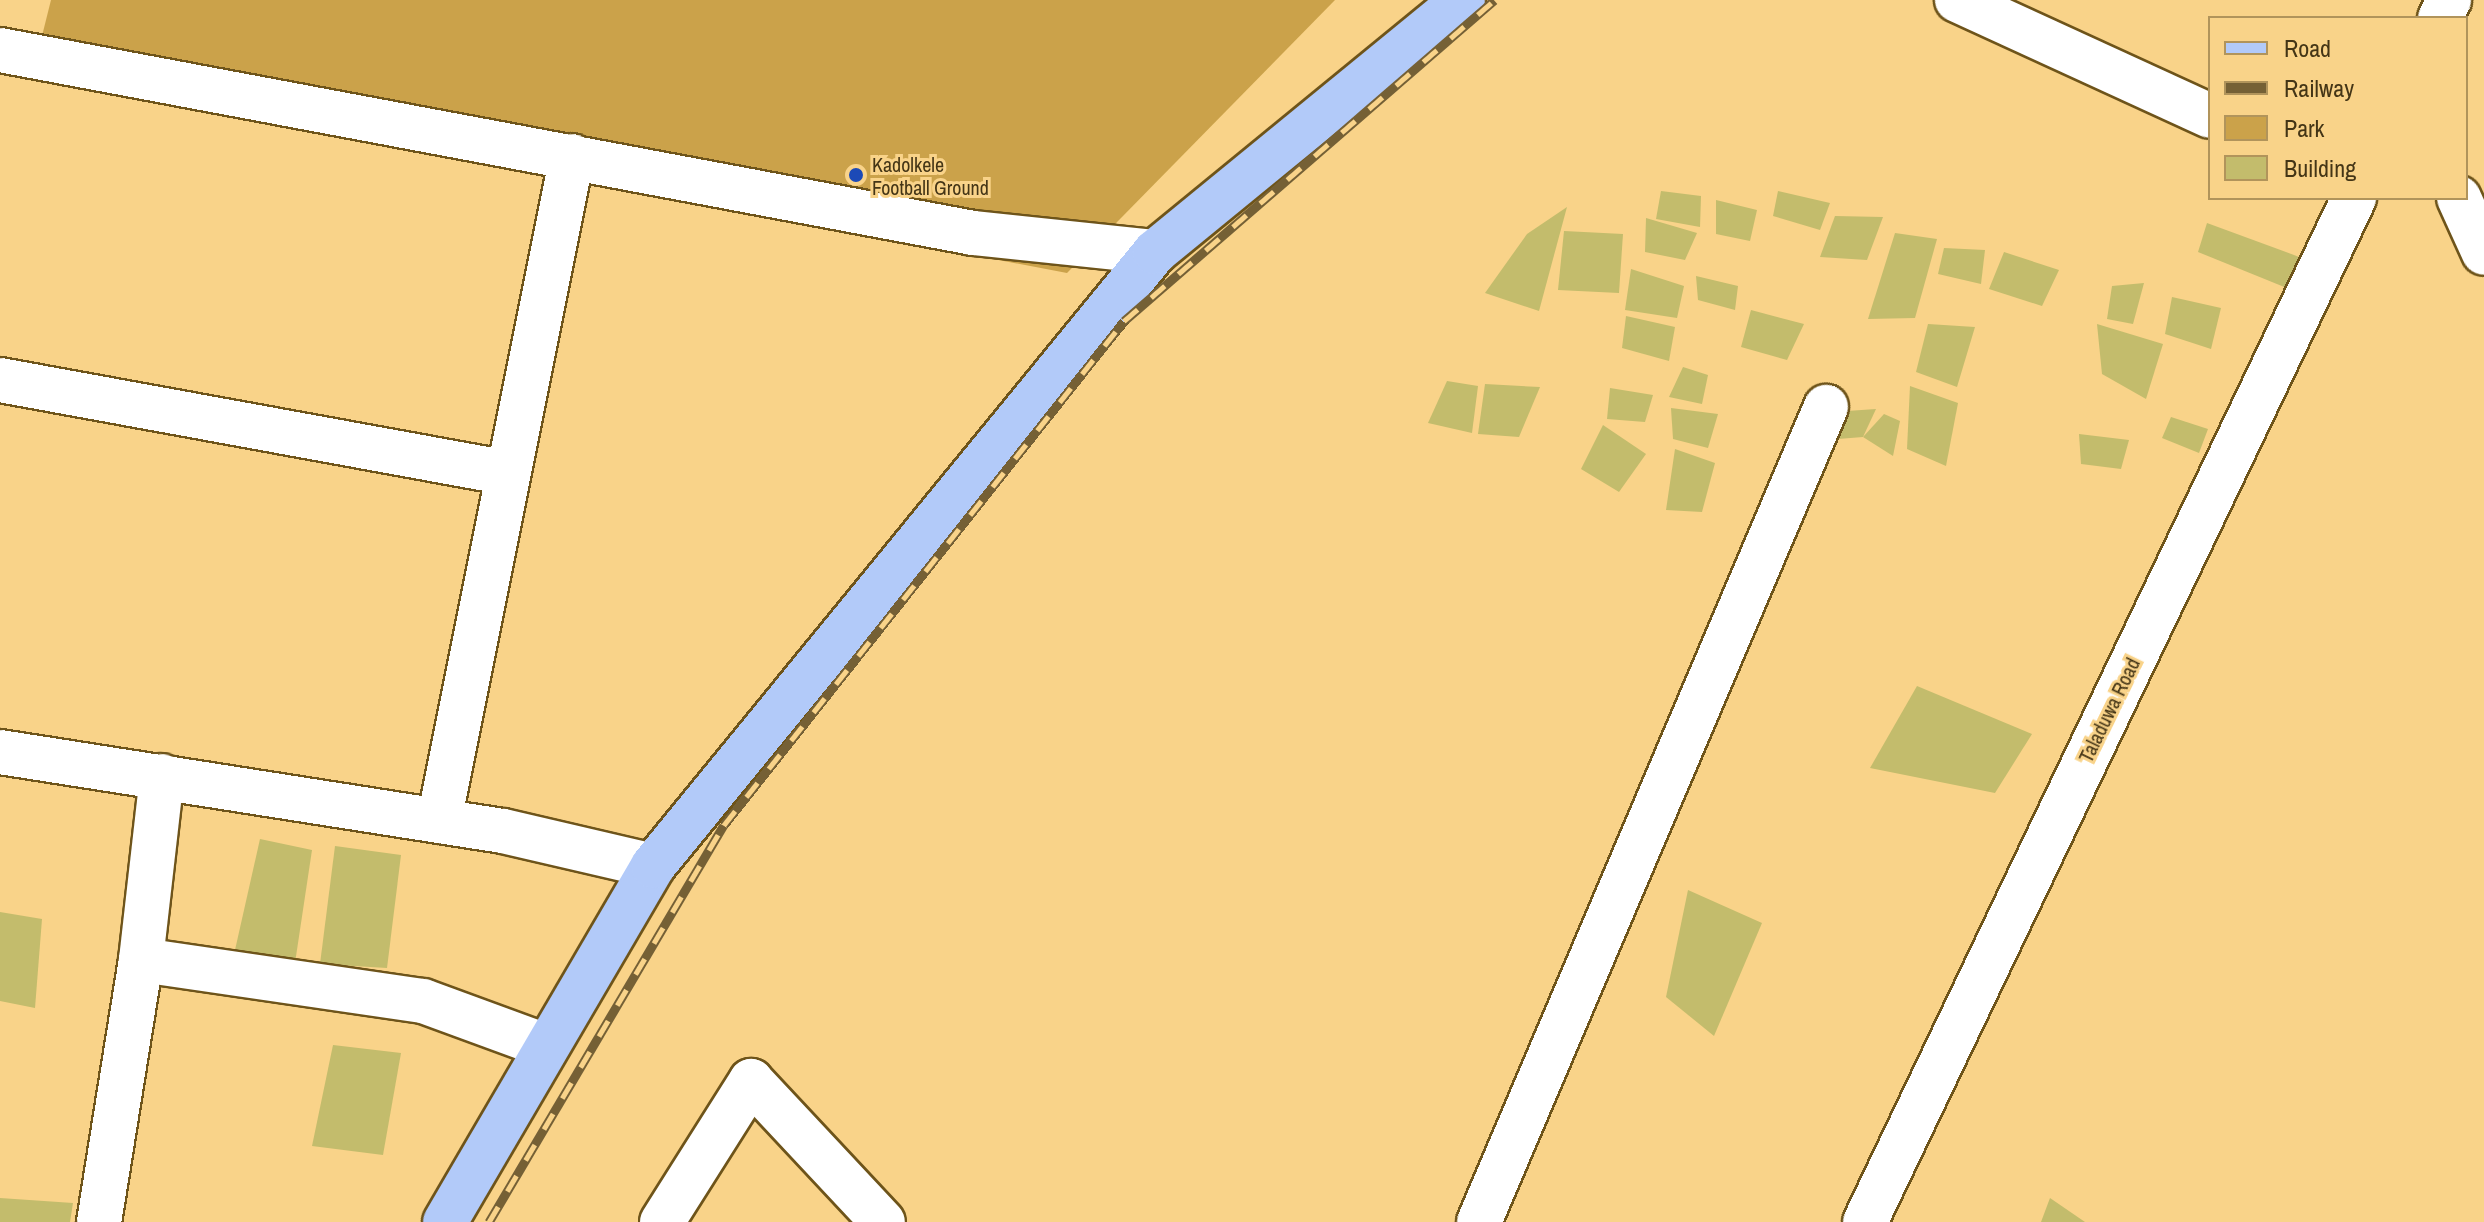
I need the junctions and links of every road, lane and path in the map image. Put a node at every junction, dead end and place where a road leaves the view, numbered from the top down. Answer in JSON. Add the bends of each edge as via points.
{"nodes":[{"id":1,"x":1463,"y":0,"type":"edge"},
{"id":2,"x":1957,"y":0,"type":"edge"},
{"id":3,"x":0,"y":50,"type":"edge"},
{"id":4,"x":2208,"y":115,"type":"edge"},
{"id":5,"x":572,"y":156,"type":"junction"},
{"id":6,"x":2353,"y":200,"type":"edge"},
{"id":7,"x":2460,"y":200,"type":"edge"},
{"id":8,"x":1155,"y":252,"type":"junction"},
{"id":9,"x":2484,"y":253,"type":"edge"},
{"id":10,"x":0,"y":380,"type":"edge"},
{"id":11,"x":1826,"y":407,"type":"dead end"},
{"id":12,"x":508,"y":473,"type":"junction"},
{"id":13,"x":0,"y":752,"type":"edge"},
{"id":14,"x":162,"y":776,"type":"junction"},
{"id":15,"x":439,"y":821,"type":"junction"},
{"id":16,"x":653,"y":866,"type":"junction"},
{"id":17,"x":141,"y":960,"type":"junction"},
{"id":18,"x":546,"y":1046,"type":"junction"},
{"id":19,"x":99,"y":1222,"type":"edge"},
{"id":20,"x":445,"y":1222,"type":"edge"},
{"id":21,"x":662,"y":1222,"type":"edge"},
{"id":22,"x":883,"y":1222,"type":"edge"},
{"id":23,"x":1479,"y":1222,"type":"edge"},
{"id":24,"x":1865,"y":1222,"type":"edge"}],
"edges":[{"from":1,"to":8,"type":"main road"},
{"from":2,"to":4,"type":"street"},
{"from":3,"to":5,"type":"street"},
{"from":5,"to":8,"type":"street","via":[[973,233]]},
{"from":5,"to":12,"type":"street"},
{"from":6,"to":24,"type":"street","name":"Taladuwa Road"},
{"from":7,"to":9,"type":"street"},
{"from":8,"to":16,"type":"main road"},
{"from":10,"to":12,"type":"street"},
{"from":11,"to":23,"type":"street"},
{"from":12,"to":15,"type":"street"},
{"from":13,"to":14,"type":"street"},
{"from":14,"to":15,"type":"street"},
{"from":14,"to":17,"type":"street"},
{"from":15,"to":16,"type":"street"},
{"from":16,"to":18,"type":"main road"},
{"from":17,"to":18,"type":"street","via":[[423,1001]]},
{"from":17,"to":19,"type":"street"},
{"from":18,"to":20,"type":"main road"},
{"from":21,"to":22,"type":"street","via":[[751,1081]]}]}
